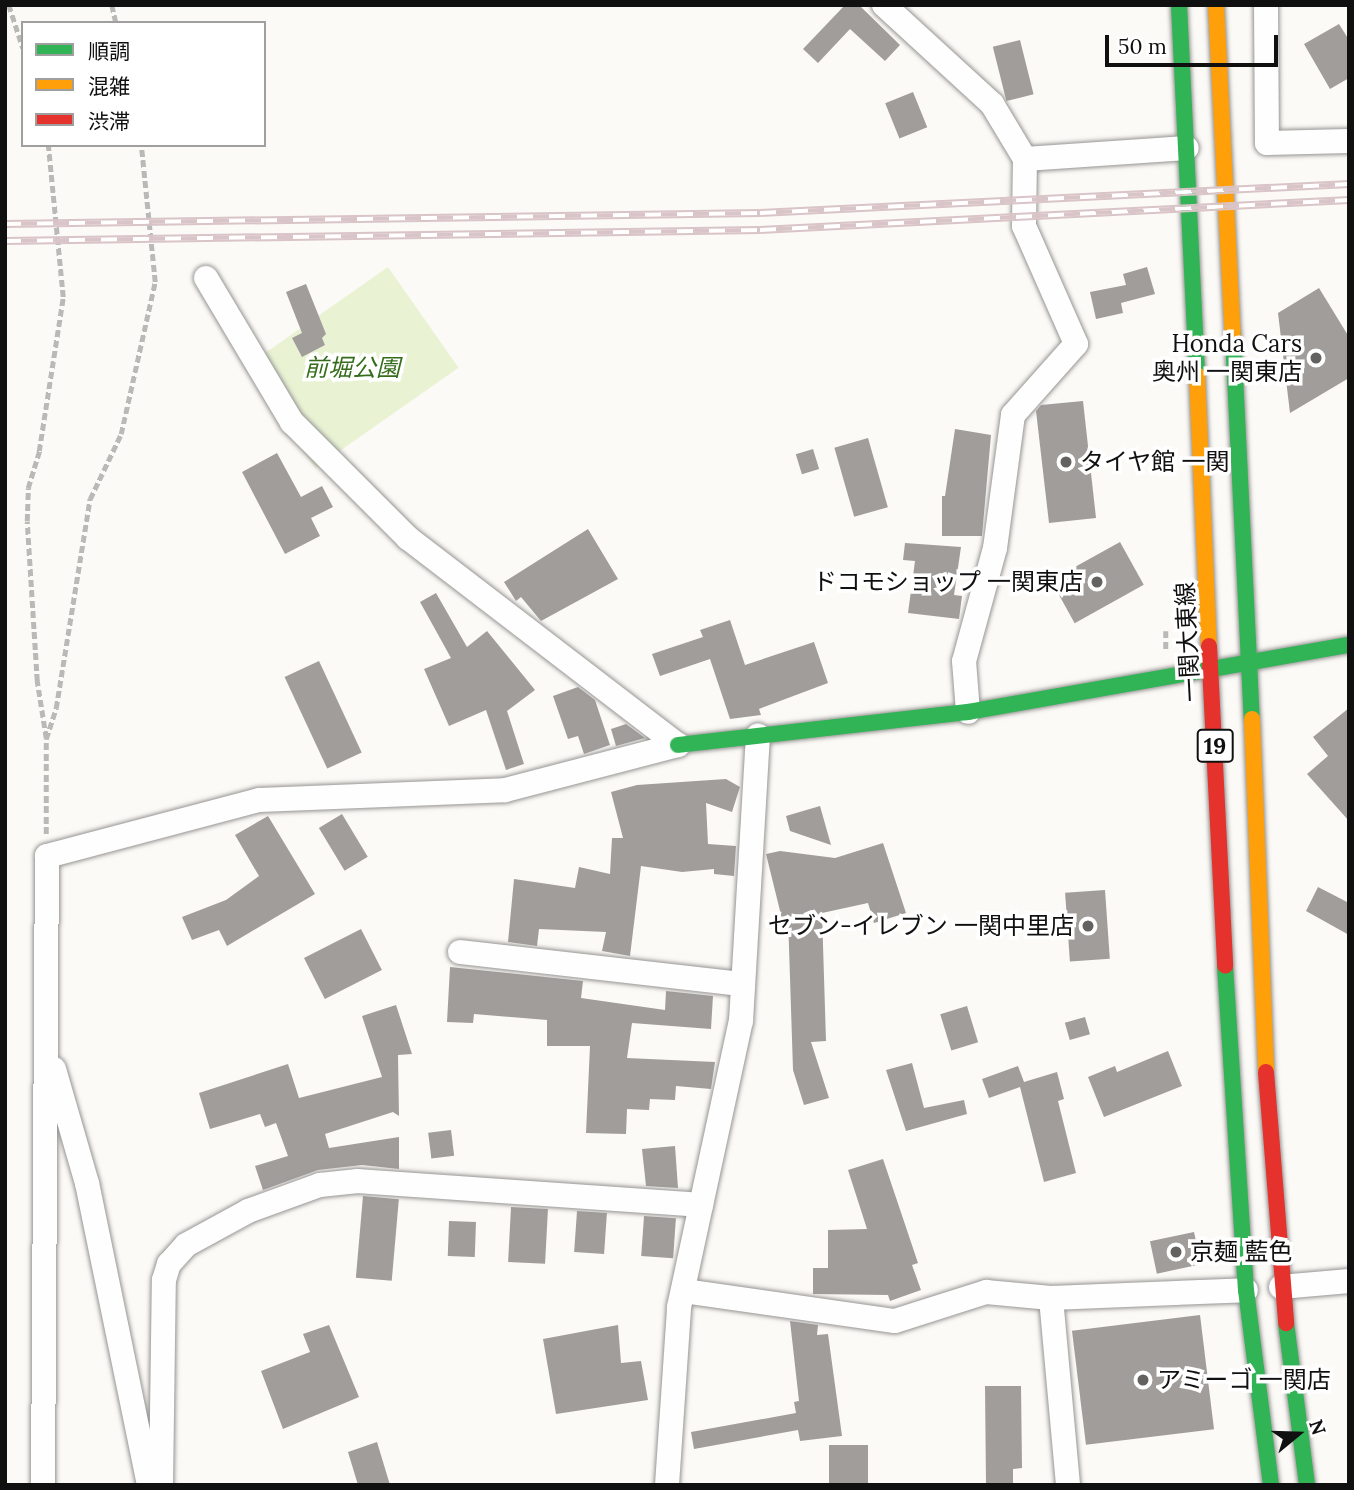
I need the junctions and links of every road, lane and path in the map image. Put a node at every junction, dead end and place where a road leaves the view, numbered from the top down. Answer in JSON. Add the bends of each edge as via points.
{"nodes":[{"id":1,"x":9,"y":5,"type":"edge"},
{"id":2,"x":884,"y":5,"type":"edge"},
{"id":3,"x":1180,"y":5,"type":"edge"},
{"id":4,"x":1216,"y":5,"type":"edge"},
{"id":5,"x":1266,"y":5,"type":"edge"},
{"id":6,"x":21,"y":42,"type":"edge"},
{"id":7,"x":1349,"y":141,"type":"edge"},
{"id":8,"x":48,"y":147,"type":"edge"},
{"id":9,"x":141,"y":147,"type":"edge"},
{"id":10,"x":1187,"y":148,"type":"junction"},
{"id":11,"x":1025,"y":159,"type":"junction"},
{"id":12,"x":206,"y":278,"type":"dead end"},
{"id":13,"x":1166,"y":631,"type":"dead end"},
{"id":14,"x":1349,"y":645,"type":"edge"},
{"id":15,"x":1166,"y":652,"type":"dead end"},
{"id":16,"x":1250,"y":663,"type":"junction"},
{"id":17,"x":1212,"y":671,"type":"junction"},
{"id":18,"x":968,"y":712,"type":"junction"},
{"id":19,"x":758,"y":736,"type":"junction"},
{"id":20,"x":46,"y":739,"type":"junction"},
{"id":21,"x":678,"y":745,"type":"junction"},
{"id":22,"x":47,"y":856,"type":"junction"},
{"id":23,"x":460,"y":952,"type":"dead end"},
{"id":24,"x":742,"y":984,"type":"junction"},
{"id":25,"x":47,"y":1044,"type":"junction"},
{"id":26,"x":701,"y":1205,"type":"junction"},
{"id":27,"x":1349,"y":1281,"type":"edge"},
{"id":28,"x":1281,"y":1287,"type":"junction"},
{"id":29,"x":1246,"y":1290,"type":"junction"},
{"id":30,"x":684,"y":1291,"type":"junction"},
{"id":31,"x":1051,"y":1298,"type":"junction"},
{"id":32,"x":43,"y":1485,"type":"edge"},
{"id":33,"x":149,"y":1485,"type":"edge"},
{"id":34,"x":161,"y":1485,"type":"edge"},
{"id":35,"x":667,"y":1485,"type":"edge"},
{"id":36,"x":1068,"y":1485,"type":"edge"},
{"id":37,"x":1272,"y":1485,"type":"edge"},
{"id":38,"x":1307,"y":1485,"type":"edge"}],
"edges":[{"from":1,"to":6,"type":"path"},
{"from":2,"to":11,"type":"street","via":[[992,104]]},
{"from":3,"to":10,"type":"main road","name":"一関大東線","number":"19"},
{"from":4,"to":16,"type":"main road","number":"19"},
{"from":5,"to":7,"type":"street","via":[[1267,143]]},
{"from":8,"to":20,"type":"path","via":[[63,297],[37,461],[28,488],[27,521],[37,681]]},
{"from":9,"to":20,"type":"path","via":[[155,282],[121,435],[90,499],[56,708]]},
{"from":10,"to":11,"type":"street"},
{"from":10,"to":17,"type":"main road","name":"一関大東線","number":"19"},
{"from":11,"to":18,"type":"street","via":[[1024,226],[1076,344],[1013,415],[995,548],[964,661]]},
{"from":12,"to":21,"type":"street","via":[[292,422],[408,538]]},
{"from":13,"to":15,"type":"path"},
{"from":14,"to":16,"type":"main road"},
{"from":16,"to":17,"type":"main road"},
{"from":16,"to":28,"type":"main road","number":"19","via":[[1266,1096]]},
{"from":17,"to":18,"type":"main road"},
{"from":17,"to":29,"type":"main road","name":"一関大東線","number":"19"},
{"from":18,"to":19,"type":"main road"},
{"from":19,"to":21,"type":"main road"},
{"from":19,"to":24,"type":"street"},
{"from":20,"to":22,"type":"path"},
{"from":21,"to":22,"type":"street","via":[[505,790],[259,800]]},
{"from":22,"to":25,"type":"street"},
{"from":23,"to":24,"type":"street"},
{"from":24,"to":26,"type":"street","via":[[741,1021]]},
{"from":25,"to":32,"type":"street"},
{"from":25,"to":33,"type":"street","via":[[87,1183]]},
{"from":26,"to":30,"type":"street"},
{"from":26,"to":34,"type":"street","via":[[358,1181],[320,1185],[248,1211],[186,1245],[169,1264],[164,1280]]},
{"from":27,"to":28,"type":"street"},
{"from":28,"to":38,"type":"main road","number":"19"},
{"from":29,"to":31,"type":"street"},
{"from":29,"to":37,"type":"main road","name":"一関大東線","number":"19"},
{"from":30,"to":31,"type":"street","via":[[895,1321],[986,1292]]},
{"from":30,"to":35,"type":"street"},
{"from":31,"to":36,"type":"street"}]}
